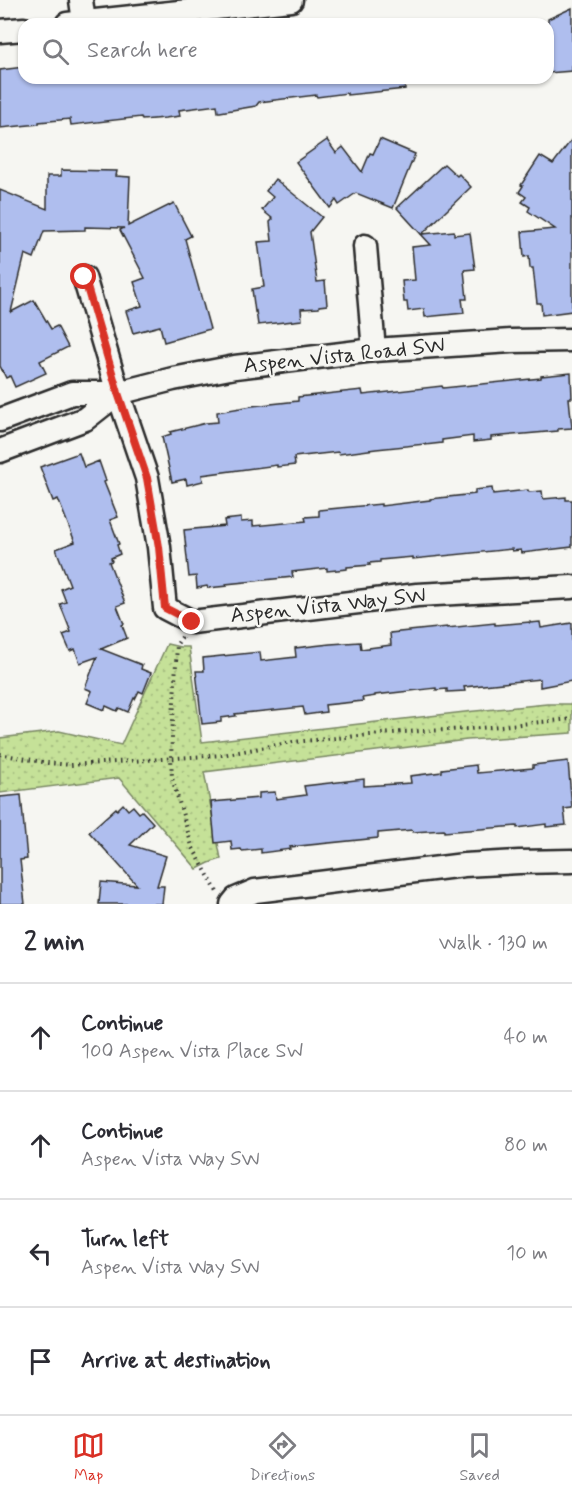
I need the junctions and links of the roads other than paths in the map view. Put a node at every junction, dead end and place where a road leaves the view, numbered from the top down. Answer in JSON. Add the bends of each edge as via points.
{"nodes":[{"id":1,"x":291,"y":0,"type":"edge"},
{"id":2,"x":77,"y":15,"type":"edge"},
{"id":3,"x":18,"y":30,"type":"edge"},
{"id":4,"x":0,"y":31,"type":"edge"},
{"id":5,"x":365,"y":246,"type":"dead end"},
{"id":6,"x":84,"y":277,"type":"dead end"},
{"id":7,"x":572,"y":340,"type":"edge"},
{"id":8,"x":374,"y":350,"type":"junction"},
{"id":9,"x":118,"y":393,"type":"junction"},
{"id":10,"x":0,"y":420,"type":"edge"},
{"id":11,"x":0,"y":452,"type":"edge"},
{"id":12,"x":572,"y":587,"type":"edge"},
{"id":13,"x":572,"y":861,"type":"edge"},
{"id":14,"x":226,"y":900,"type":"edge"}],
"edges":[{"from":1,"to":2,"type":"street"},
{"from":3,"to":4,"type":"street"},
{"from":5,"to":8,"type":"street"},
{"from":6,"to":9,"type":"street"},
{"from":7,"to":8,"type":"street","name":"Aspen Vista Road SW"},
{"from":8,"to":9,"type":"street","name":"Aspen Vista Road SW","via":[[235,367]]},
{"from":9,"to":10,"type":"street","name":"Aspen Vista Road SW","via":[[72,393]]},
{"from":9,"to":11,"type":"street","name":"Aspen Vista Road SW","via":[[85,419]]},
{"from":9,"to":12,"type":"street","name":"Aspen Vista Way SW","via":[[147,478],[165,608],[192,622],[417,595]]},
{"from":13,"to":14,"type":"street","via":[[464,865],[255,891]]}]}
